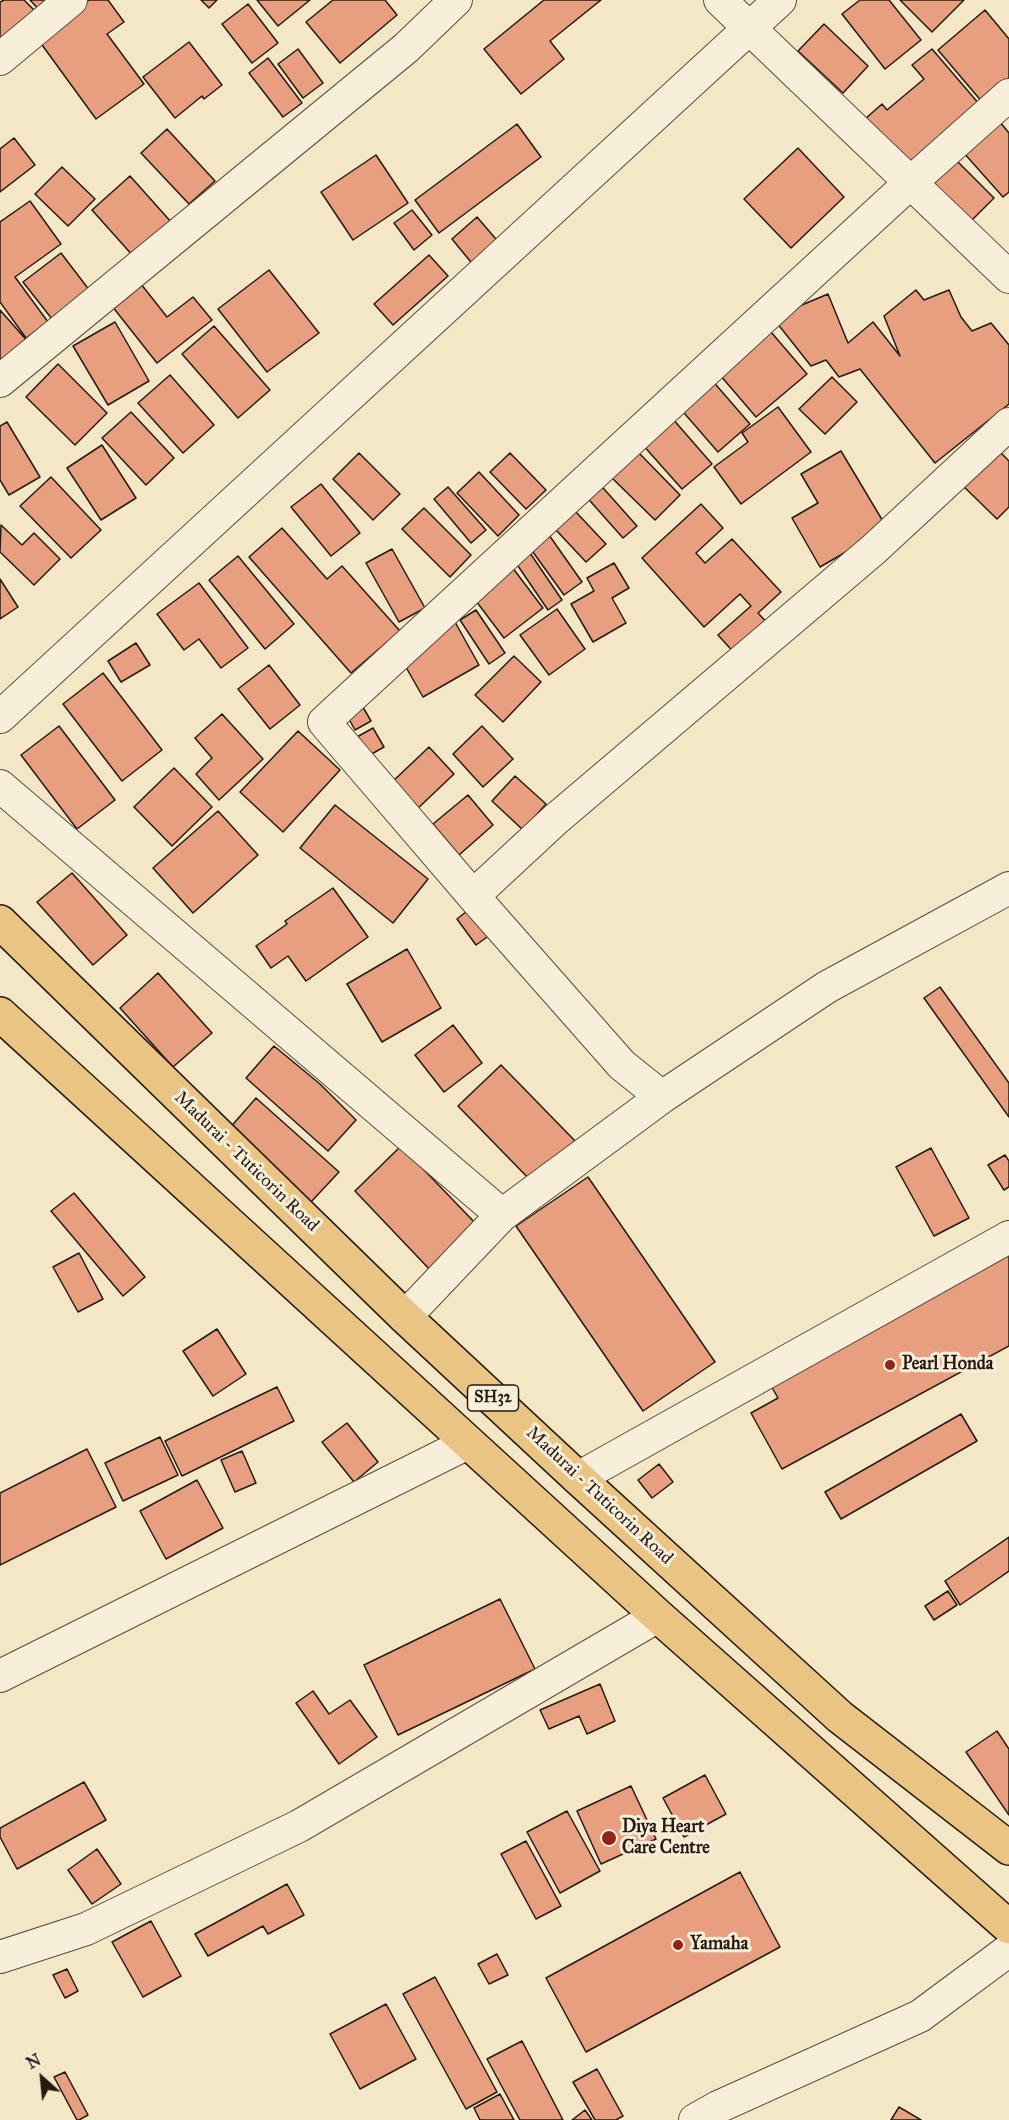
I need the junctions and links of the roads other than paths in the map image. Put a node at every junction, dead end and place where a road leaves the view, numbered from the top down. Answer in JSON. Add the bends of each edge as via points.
{"nodes":[{"id":1,"x":71,"y":0,"type":"edge"},
{"id":2,"x":456,"y":0,"type":"edge"},
{"id":3,"x":720,"y":0,"type":"edge"},
{"id":4,"x":780,"y":0,"type":"edge"},
{"id":5,"x":749,"y":28,"type":"junction"},
{"id":6,"x":0,"y":59,"type":"edge"},
{"id":7,"x":1009,"y":95,"type":"edge"},
{"id":8,"x":910,"y":183,"type":"junction"},
{"id":9,"x":1009,"y":277,"type":"edge"},
{"id":10,"x":0,"y":381,"type":"edge"},
{"id":11,"x":1009,"y":424,"type":"edge"},
{"id":12,"x":0,"y":717,"type":"edge"},
{"id":13,"x":0,"y":786,"type":"edge"},
{"id":14,"x":1009,"y":888,"type":"edge"},
{"id":15,"x":473,"y":896,"type":"junction"},
{"id":16,"x":0,"y":922,"type":"edge"},
{"id":17,"x":0,"y":1014,"type":"edge"},
{"id":18,"x":662,"y":1097,"type":"junction"},
{"id":19,"x":502,"y":1215,"type":"junction"},
{"id":20,"x":1009,"y":1237,"type":"edge"},
{"id":21,"x":405,"y":1317,"type":"junction"},
{"id":22,"x":468,"y":1443,"type":"junction"},
{"id":23,"x":579,"y":1478,"type":"junction"},
{"id":24,"x":658,"y":1616,"type":"junction"},
{"id":25,"x":0,"y":1676,"type":"edge"},
{"id":26,"x":1009,"y":1848,"type":"edge"},
{"id":27,"x":1009,"y":1927,"type":"edge"},
{"id":28,"x":1009,"y":1950,"type":"edge"},
{"id":29,"x":0,"y":1957,"type":"edge"},
{"id":30,"x":694,"y":2120,"type":"edge"}],
"edges":[{"from":1,"to":6,"type":"street"},
{"from":2,"to":10,"type":"street","via":[[406,48]]},
{"from":3,"to":5,"type":"street"},
{"from":4,"to":5,"type":"street"},
{"from":5,"to":8,"type":"street"},
{"from":5,"to":12,"type":"street"},
{"from":7,"to":8,"type":"street"},
{"from":8,"to":9,"type":"street"},
{"from":8,"to":15,"type":"street","via":[[324,722]]},
{"from":11,"to":15,"type":"street","via":[[873,550],[556,819]]},
{"from":13,"to":19,"type":"street"},
{"from":14,"to":18,"type":"street","via":[[828,987]]},
{"from":15,"to":18,"type":"street","via":[[622,1065]]},
{"from":16,"to":21,"type":"main road","name":"Madurai - Tuticorin Road","number":"SH32"},
{"from":17,"to":22,"type":"main road","number":"SH32"},
{"from":18,"to":19,"type":"street"},
{"from":19,"to":21,"type":"street"},
{"from":20,"to":23,"type":"street"},
{"from":21,"to":23,"type":"main road","name":"Madurai - Tuticorin Road","number":"SH32"},
{"from":22,"to":24,"type":"main road","number":"SH32"},
{"from":22,"to":25,"type":"street"},
{"from":23,"to":26,"type":"main road","name":"Madurai - Tuticorin Road","number":"SH32","via":[[840,1717]]},
{"from":24,"to":27,"type":"main road","number":"SH32"},
{"from":24,"to":29,"type":"street","via":[[299,1826],[86,1929]]},
{"from":28,"to":30,"type":"street","via":[[920,2016]]}]}
